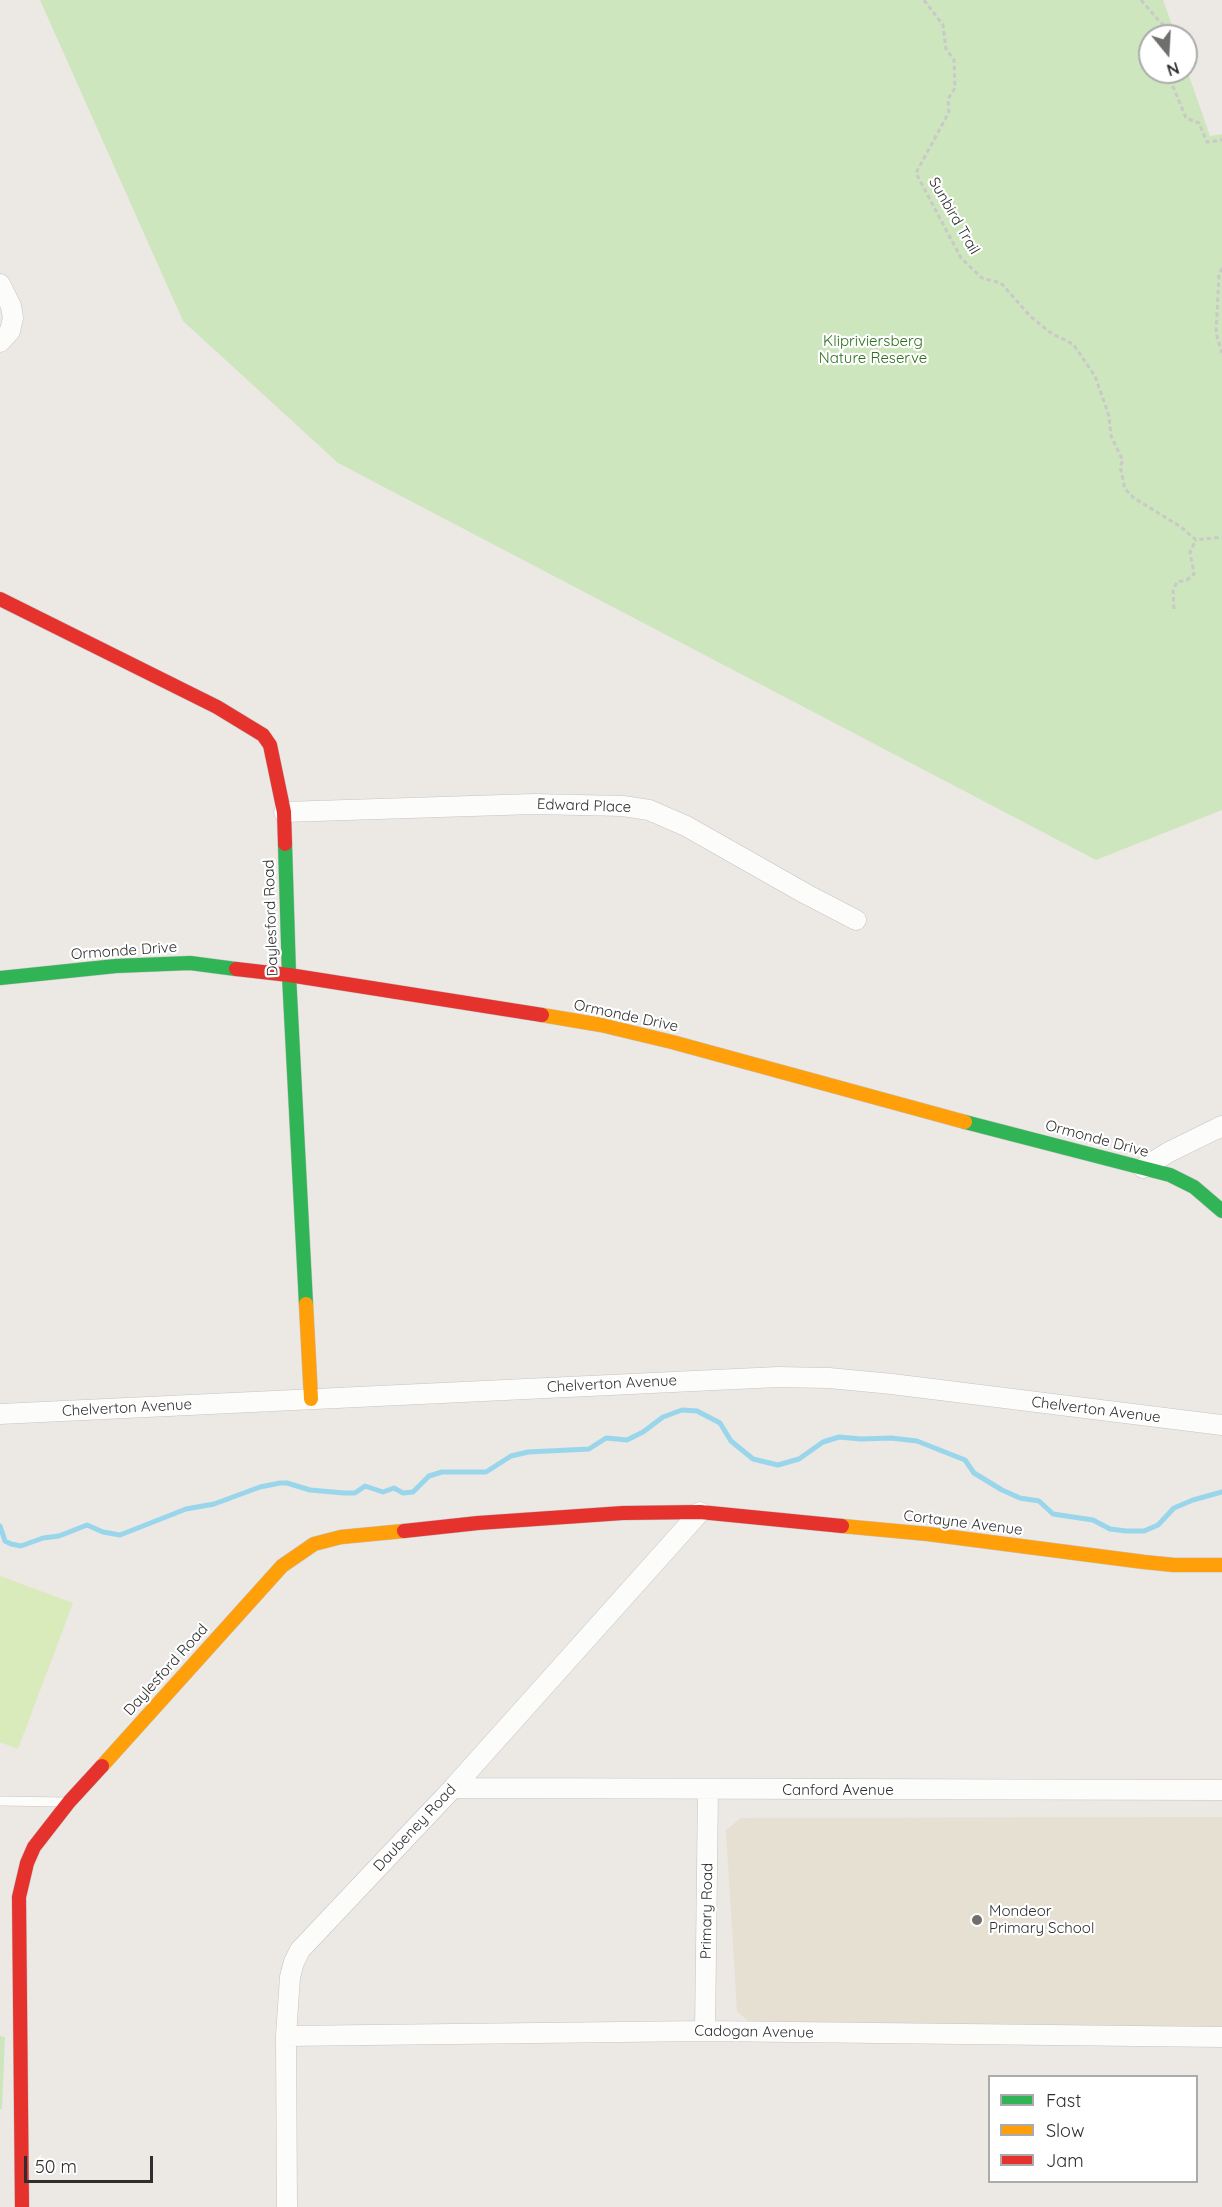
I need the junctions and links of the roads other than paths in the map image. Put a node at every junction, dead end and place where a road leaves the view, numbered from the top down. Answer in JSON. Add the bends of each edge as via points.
{"nodes":[{"id":1,"x":0,"y":284,"type":"edge"},
{"id":2,"x":5,"y":336,"type":"edge"},
{"id":3,"x":0,"y":599,"type":"edge"},
{"id":4,"x":284,"y":812,"type":"junction"},
{"id":5,"x":856,"y":920,"type":"dead end"},
{"id":6,"x":289,"y":975,"type":"junction"},
{"id":7,"x":0,"y":978,"type":"edge"},
{"id":8,"x":1222,"y":1126,"type":"edge"},
{"id":9,"x":1143,"y":1168,"type":"junction"},
{"id":10,"x":1222,"y":1211,"type":"edge"},
{"id":11,"x":311,"y":1399,"type":"junction"},
{"id":12,"x":0,"y":1414,"type":"edge"},
{"id":13,"x":1222,"y":1425,"type":"edge"},
{"id":14,"x":700,"y":1512,"type":"junction"},
{"id":15,"x":1222,"y":1565,"type":"edge"},
{"id":16,"x":453,"y":1788,"type":"junction"},
{"id":17,"x":708,"y":1790,"type":"junction"},
{"id":18,"x":1222,"y":1790,"type":"edge"},
{"id":19,"x":0,"y":1801,"type":"edge"},
{"id":20,"x":69,"y":1802,"type":"junction"},
{"id":21,"x":705,"y":2031,"type":"junction"},
{"id":22,"x":286,"y":2036,"type":"junction"},
{"id":23,"x":1222,"y":2037,"type":"edge"},
{"id":24,"x":22,"y":2207,"type":"edge"},
{"id":25,"x":287,"y":2207,"type":"edge"}],
"edges":[{"from":1,"to":2,"type":"street","via":[[13,318]]},
{"from":3,"to":4,"type":"street","name":"Daylesford Road","via":[[217,707],[263,735],[273,755]]},
{"from":4,"to":5,"type":"street","name":"Edward Place","via":[[534,804],[649,810],[686,826]]},
{"from":4,"to":6,"type":"street","name":"Daylesford Road"},
{"from":6,"to":7,"type":"street","name":"Ormonde Drive","via":[[158,963]]},
{"from":6,"to":9,"type":"street","name":"Ormonde Drive","via":[[601,1025]]},
{"from":6,"to":11,"type":"street","name":"Daylesford Road"},
{"from":8,"to":9,"type":"street"},
{"from":9,"to":10,"type":"street","name":"Ormonde Drive","via":[[1183,1180]]},
{"from":11,"to":12,"type":"street","name":"Chelverton Avenue"},
{"from":11,"to":13,"type":"street","name":"Chelverton Avenue","via":[[819,1377]]},
{"from":14,"to":15,"type":"street","name":"Cortayne Avenue","via":[[928,1534],[1164,1564]]},
{"from":14,"to":16,"type":"street","name":"Daubeney Road"},
{"from":14,"to":20,"type":"street","name":"Daylesford Road","via":[[478,1523],[341,1537],[314,1544],[282,1566]]},
{"from":16,"to":17,"type":"street","name":"Canford Avenue"},
{"from":16,"to":22,"type":"street","name":"Daubeney Road","via":[[300,1950],[290,1977]]},
{"from":17,"to":18,"type":"street","name":"Canford Avenue"},
{"from":17,"to":21,"type":"street","name":"Primary Road"},
{"from":19,"to":20,"type":"lane"},
{"from":20,"to":24,"type":"street","name":"Daylesford Road","via":[[34,1847],[19,1897]]},
{"from":21,"to":22,"type":"street","name":"Cadogan Avenue"},
{"from":21,"to":23,"type":"street","name":"Cadogan Avenue"},
{"from":22,"to":25,"type":"street","name":"Daubeney Road"}]}
